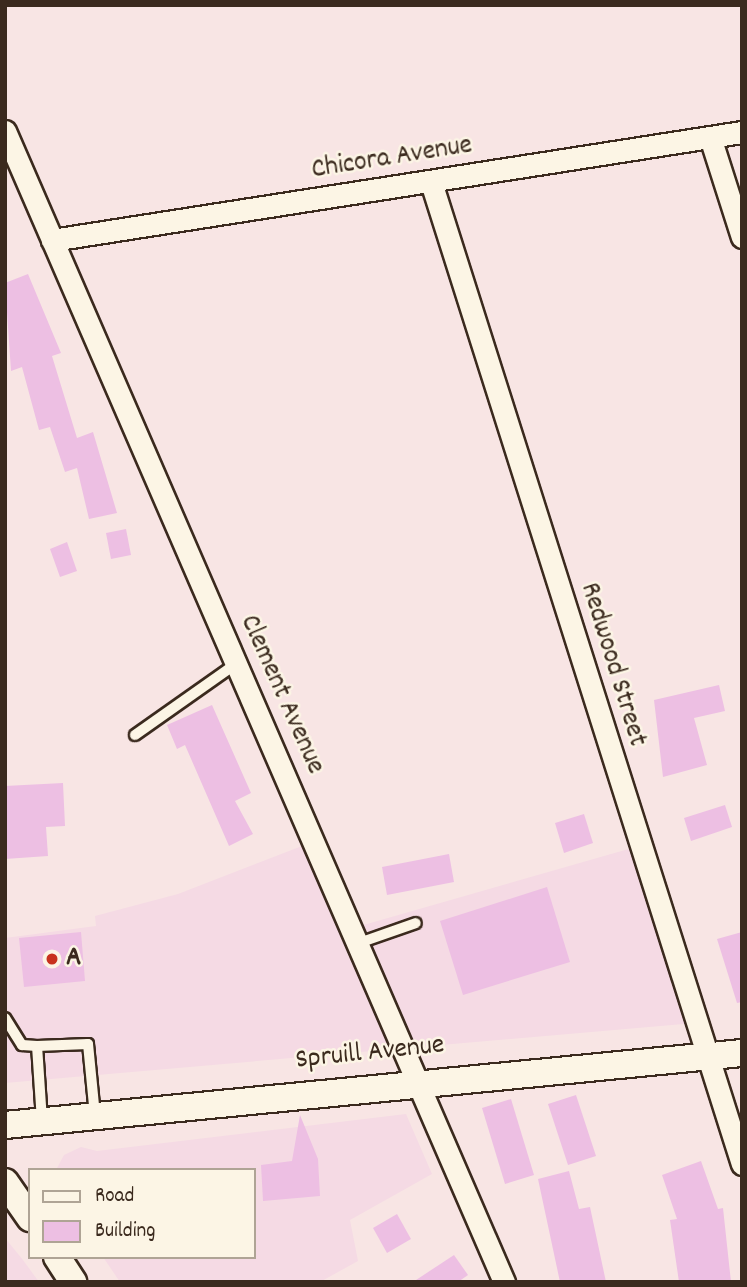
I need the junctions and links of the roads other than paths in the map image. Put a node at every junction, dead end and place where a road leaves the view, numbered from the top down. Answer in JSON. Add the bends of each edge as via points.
{"nodes":[{"id":1,"x":5,"y":131,"type":"edge"},
{"id":2,"x":742,"y":132,"type":"edge"},
{"id":3,"x":710,"y":137,"type":"junction"},
{"id":4,"x":431,"y":182,"type":"junction"},
{"id":5,"x":742,"y":237,"type":"edge"},
{"id":6,"x":51,"y":240,"type":"junction"},
{"id":7,"x":237,"y":663,"type":"junction"},
{"id":8,"x":135,"y":735,"type":"dead end"},
{"id":9,"x":416,"y":923,"type":"dead end"},
{"id":10,"x":359,"y":943,"type":"junction"},
{"id":11,"x":5,"y":1018,"type":"edge"},
{"id":12,"x":37,"y":1046,"type":"junction"},
{"id":13,"x":742,"y":1052,"type":"edge"},
{"id":14,"x":705,"y":1057,"type":"junction"},
{"id":15,"x":419,"y":1080,"type":"junction"},
{"id":16,"x":95,"y":1116,"type":"junction"},
{"id":17,"x":42,"y":1121,"type":"junction"},
{"id":18,"x":5,"y":1125,"type":"edge"},
{"id":19,"x":742,"y":1164,"type":"edge"},
{"id":20,"x":5,"y":1182,"type":"edge"},
{"id":21,"x":28,"y":1215,"type":"edge"},
{"id":22,"x":58,"y":1259,"type":"edge"},
{"id":23,"x":73,"y":1282,"type":"edge"},
{"id":24,"x":503,"y":1282,"type":"edge"}],
"edges":[{"from":1,"to":6,"type":"street","name":"Clement Avenue"},
{"from":2,"to":3,"type":"street","name":"Chicora Avenue"},
{"from":3,"to":4,"type":"street","name":"Chicora Avenue"},
{"from":3,"to":5,"type":"street"},
{"from":4,"to":6,"type":"street","name":"Chicora Avenue"},
{"from":4,"to":14,"type":"street","name":"Redwood Street"},
{"from":6,"to":7,"type":"street","name":"Clement Avenue"},
{"from":7,"to":8,"type":"lane"},
{"from":7,"to":10,"type":"street","name":"Clement Avenue"},
{"from":9,"to":10,"type":"lane"},
{"from":10,"to":15,"type":"street","name":"Clement Avenue"},
{"from":11,"to":12,"type":"lane","via":[[22,1045]]},
{"from":12,"to":16,"type":"lane","via":[[88,1045]]},
{"from":12,"to":17,"type":"lane"},
{"from":13,"to":14,"type":"street","name":"Spruill Avenue"},
{"from":14,"to":15,"type":"street","name":"Spruill Avenue"},
{"from":14,"to":19,"type":"street","name":"Redwood Street"},
{"from":15,"to":16,"type":"street","name":"Spruill Avenue"},
{"from":15,"to":24,"type":"street","name":"Clement Avenue"},
{"from":16,"to":17,"type":"street","name":"Spruill Avenue"},
{"from":17,"to":18,"type":"street","name":"Spruill Avenue"},
{"from":20,"to":21,"type":"street"},
{"from":22,"to":23,"type":"street"}]}
